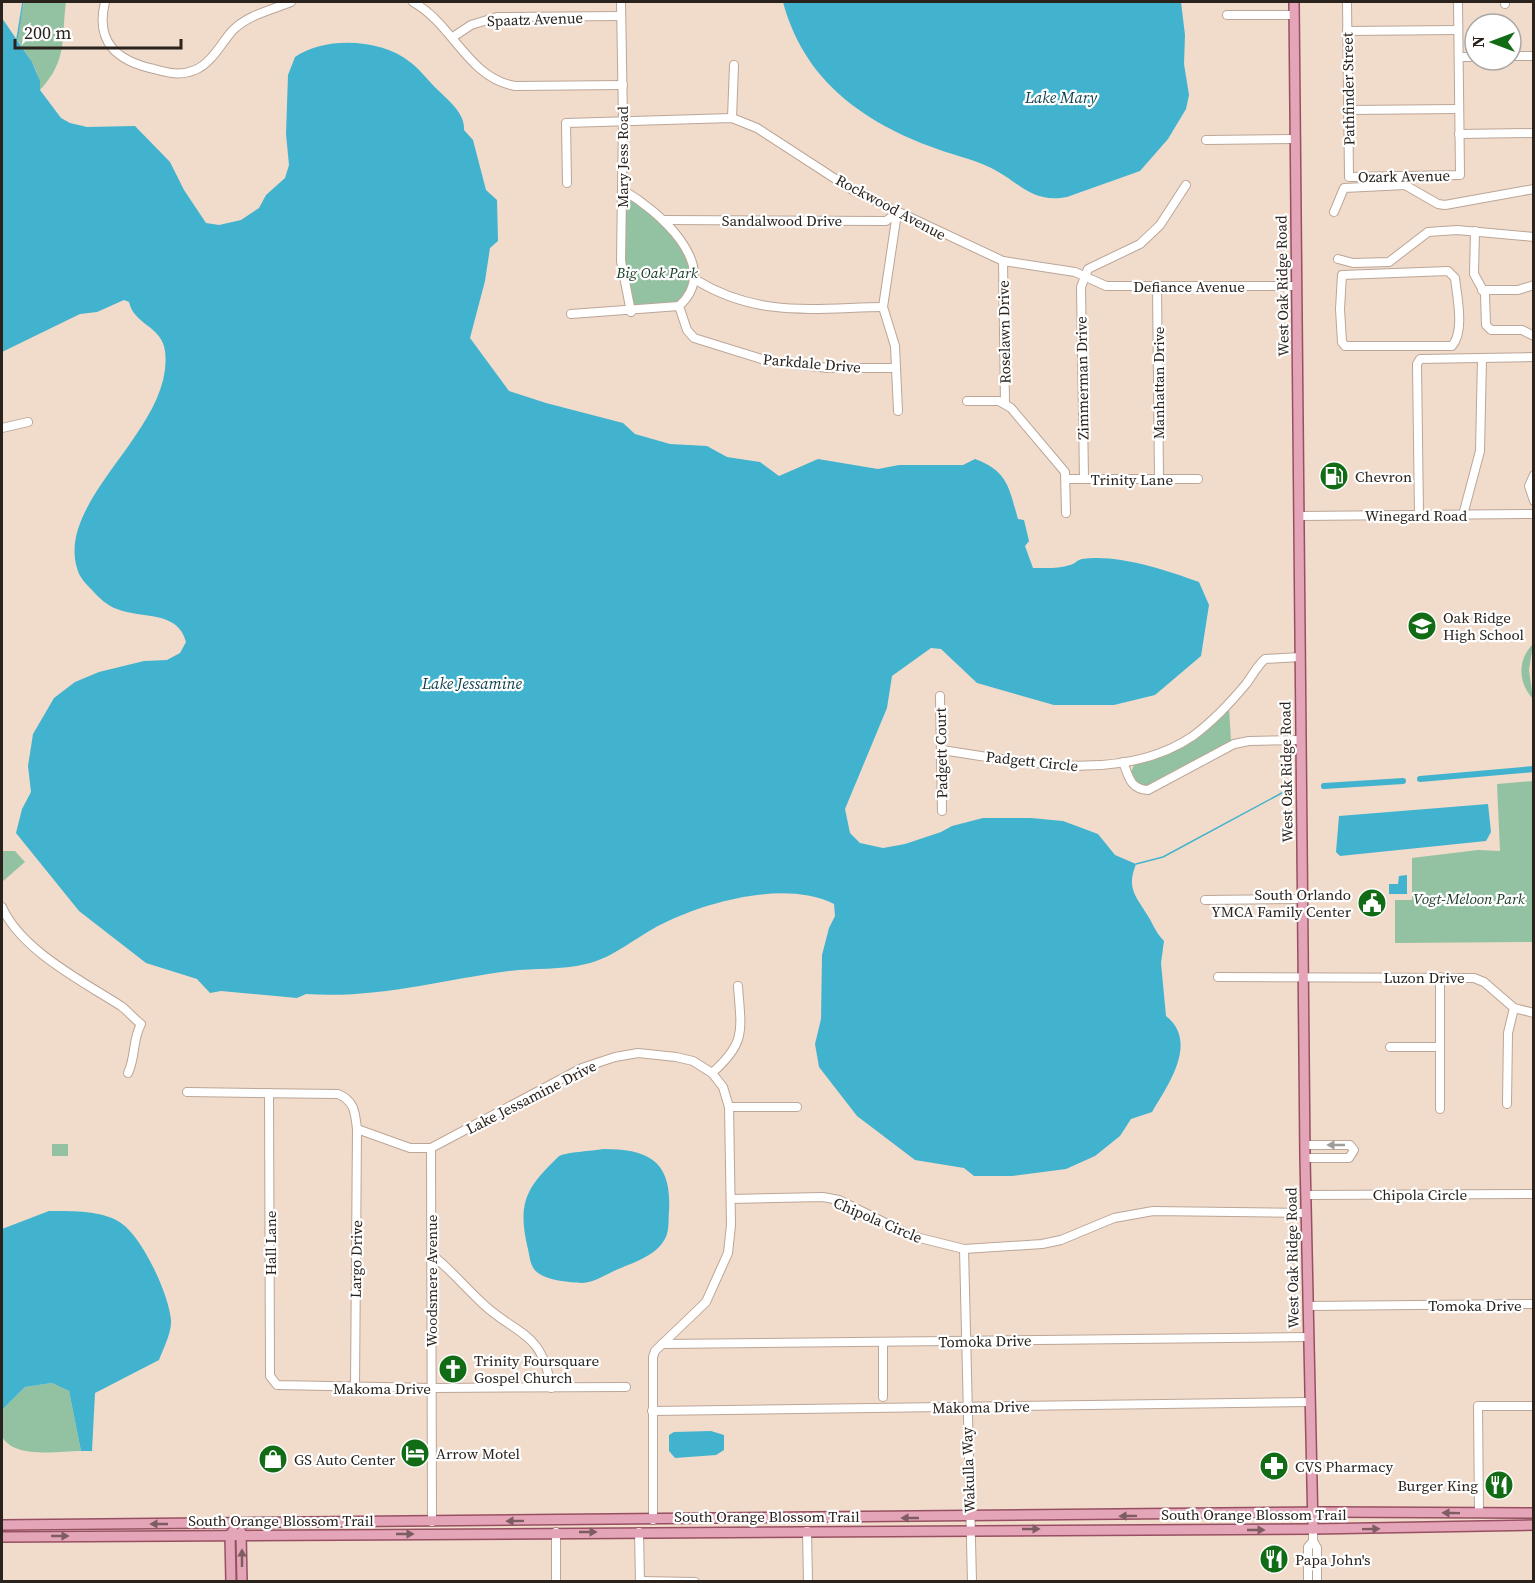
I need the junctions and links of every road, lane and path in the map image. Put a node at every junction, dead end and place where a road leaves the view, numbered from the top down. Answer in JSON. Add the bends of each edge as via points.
{"nodes":[{"id":1,"x":105,"y":2,"type":"edge"},
{"id":2,"x":291,"y":2,"type":"edge"},
{"id":3,"x":413,"y":2,"type":"edge"},
{"id":4,"x":621,"y":2,"type":"edge"},
{"id":5,"x":1294,"y":2,"type":"edge"},
{"id":6,"x":1347,"y":2,"type":"edge"},
{"id":7,"x":1458,"y":2,"type":"edge"},
{"id":8,"x":1227,"y":15,"type":"dead end"},
{"id":9,"x":1294,"y":15,"type":"junction"},
{"id":10,"x":621,"y":16,"type":"junction"},
{"id":11,"x":1458,"y":30,"type":"junction"},
{"id":12,"x":1347,"y":31,"type":"junction"},
{"id":13,"x":453,"y":37,"type":"junction"},
{"id":14,"x":1459,"y":57,"type":"junction"},
{"id":15,"x":1463,"y":57,"type":"edge"},
{"id":16,"x":734,"y":65,"type":"dead end"},
{"id":17,"x":623,"y":85,"type":"junction"},
{"id":18,"x":1459,"y":109,"type":"junction"},
{"id":19,"x":1348,"y":110,"type":"junction"},
{"id":20,"x":732,"y":118,"type":"junction"},
{"id":21,"x":623,"y":121,"type":"junction"},
{"id":22,"x":1533,"y":133,"type":"edge"},
{"id":23,"x":1459,"y":134,"type":"junction"},
{"id":24,"x":1295,"y":139,"type":"junction"},
{"id":25,"x":1206,"y":140,"type":"dead end"},
{"id":26,"x":1349,"y":177,"type":"joint"},
{"id":27,"x":567,"y":183,"type":"dead end"},
{"id":28,"x":1186,"y":185,"type":"dead end"},
{"id":29,"x":1533,"y":189,"type":"edge"},
{"id":30,"x":623,"y":190,"type":"junction"},
{"id":31,"x":1334,"y":212,"type":"dead end"},
{"id":32,"x":897,"y":213,"type":"junction"},
{"id":33,"x":664,"y":220,"type":"junction"},
{"id":34,"x":1474,"y":231,"type":"junction"},
{"id":35,"x":1533,"y":237,"type":"edge"},
{"id":36,"x":1338,"y":259,"type":"dead end"},
{"id":37,"x":1003,"y":261,"type":"junction"},
{"id":38,"x":1084,"y":276,"type":"junction"},
{"id":39,"x":696,"y":280,"type":"junction"},
{"id":40,"x":1533,"y":285,"type":"edge"},
{"id":41,"x":1157,"y":286,"type":"junction"},
{"id":42,"x":1297,"y":286,"type":"junction"},
{"id":43,"x":1482,"y":290,"type":"junction"},
{"id":44,"x":679,"y":306,"type":"junction"},
{"id":45,"x":883,"y":307,"type":"junction"},
{"id":46,"x":1458,"y":310,"type":"joint"},
{"id":47,"x":631,"y":312,"type":"junction"},
{"id":48,"x":571,"y":314,"type":"dead end"},
{"id":49,"x":1533,"y":336,"type":"edge"},
{"id":50,"x":1533,"y":357,"type":"edge"},
{"id":51,"x":1482,"y":358,"type":"junction"},
{"id":52,"x":896,"y":368,"type":"junction"},
{"id":53,"x":967,"y":401,"type":"dead end"},
{"id":54,"x":1005,"y":403,"type":"junction"},
{"id":55,"x":898,"y":411,"type":"dead end"},
{"id":56,"x":28,"y":422,"type":"dead end"},
{"id":57,"x":2,"y":428,"type":"edge"},
{"id":58,"x":1533,"y":475,"type":"edge"},
{"id":59,"x":1198,"y":478,"type":"dead end"},
{"id":60,"x":1067,"y":479,"type":"junction"},
{"id":61,"x":1084,"y":479,"type":"junction"},
{"id":62,"x":1159,"y":479,"type":"junction"},
{"id":63,"x":1533,"y":501,"type":"edge"},
{"id":64,"x":1066,"y":513,"type":"dead end"},
{"id":65,"x":1533,"y":514,"type":"edge"},
{"id":66,"x":1419,"y":515,"type":"junction"},
{"id":67,"x":1463,"y":515,"type":"junction"},
{"id":68,"x":1299,"y":516,"type":"junction"},
{"id":69,"x":1300,"y":657,"type":"junction"},
{"id":70,"x":940,"y":696,"type":"dead end"},
{"id":71,"x":1301,"y":740,"type":"junction"},
{"id":72,"x":941,"y":750,"type":"junction"},
{"id":73,"x":1123,"y":762,"type":"junction"},
{"id":74,"x":942,"y":811,"type":"dead end"},
{"id":75,"x":1303,"y":899,"type":"junction"},
{"id":76,"x":1205,"y":900,"type":"dead end"},
{"id":77,"x":2,"y":907,"type":"edge"},
{"id":78,"x":1218,"y":977,"type":"dead end"},
{"id":79,"x":1304,"y":977,"type":"junction"},
{"id":80,"x":1440,"y":977,"type":"junction"},
{"id":81,"x":738,"y":986,"type":"dead end"},
{"id":82,"x":1514,"y":1008,"type":"junction"},
{"id":83,"x":1533,"y":1013,"type":"edge"},
{"id":84,"x":1390,"y":1047,"type":"dead end"},
{"id":85,"x":1440,"y":1047,"type":"junction"},
{"id":86,"x":128,"y":1073,"type":"dead end"},
{"id":87,"x":712,"y":1073,"type":"junction"},
{"id":88,"x":187,"y":1092,"type":"dead end"},
{"id":89,"x":269,"y":1093,"type":"junction"},
{"id":90,"x":1507,"y":1104,"type":"dead end"},
{"id":91,"x":729,"y":1107,"type":"junction"},
{"id":92,"x":797,"y":1107,"type":"dead end"},
{"id":93,"x":1440,"y":1109,"type":"dead end"},
{"id":94,"x":357,"y":1129,"type":"junction"},
{"id":95,"x":1305,"y":1145,"type":"junction"},
{"id":96,"x":431,"y":1148,"type":"junction"},
{"id":97,"x":1305,"y":1158,"type":"junction"},
{"id":98,"x":1533,"y":1194,"type":"edge"},
{"id":99,"x":1306,"y":1195,"type":"junction"},
{"id":100,"x":731,"y":1199,"type":"junction"},
{"id":101,"x":1306,"y":1213,"type":"junction"},
{"id":102,"x":964,"y":1249,"type":"junction"},
{"id":103,"x":431,"y":1254,"type":"junction"},
{"id":104,"x":1533,"y":1304,"type":"edge"},
{"id":105,"x":1308,"y":1306,"type":"junction"},
{"id":106,"x":1308,"y":1337,"type":"junction"},
{"id":107,"x":965,"y":1341,"type":"junction"},
{"id":108,"x":883,"y":1342,"type":"junction"},
{"id":109,"x":662,"y":1344,"type":"junction"},
{"id":110,"x":281,"y":1387,"type":"joint"},
{"id":111,"x":626,"y":1387,"type":"dead end"},
{"id":112,"x":355,"y":1388,"type":"junction"},
{"id":113,"x":432,"y":1388,"type":"junction"},
{"id":114,"x":551,"y":1388,"type":"junction"},
{"id":115,"x":883,"y":1397,"type":"dead end"},
{"id":116,"x":1310,"y":1402,"type":"junction"},
{"id":117,"x":1533,"y":1406,"type":"edge"},
{"id":118,"x":966,"y":1407,"type":"junction"},
{"id":119,"x":652,"y":1411,"type":"junction"},
{"id":120,"x":1312,"y":1513,"type":"junction"},
{"id":121,"x":1479,"y":1513,"type":"junction"},
{"id":122,"x":1533,"y":1514,"type":"edge"},
{"id":123,"x":969,"y":1518,"type":"junction"},
{"id":124,"x":801,"y":1519,"type":"junction"},
{"id":125,"x":653,"y":1520,"type":"junction"},
{"id":126,"x":544,"y":1521,"type":"junction"},
{"id":127,"x":573,"y":1521,"type":"junction"},
{"id":128,"x":432,"y":1522,"type":"junction"},
{"id":129,"x":238,"y":1524,"type":"junction"},
{"id":130,"x":2,"y":1525,"type":"edge"},
{"id":131,"x":1533,"y":1525,"type":"edge"},
{"id":132,"x":1313,"y":1529,"type":"junction"},
{"id":133,"x":972,"y":1530,"type":"junction"},
{"id":134,"x":788,"y":1531,"type":"junction"},
{"id":135,"x":807,"y":1531,"type":"junction"},
{"id":136,"x":556,"y":1532,"type":"junction"},
{"id":137,"x":639,"y":1532,"type":"junction"},
{"id":138,"x":529,"y":1533,"type":"junction"},
{"id":139,"x":230,"y":1535,"type":"junction"},
{"id":140,"x":242,"y":1535,"type":"junction"},
{"id":141,"x":2,"y":1537,"type":"edge"},
{"id":142,"x":1313,"y":1541,"type":"junction"},
{"id":143,"x":231,"y":1581,"type":"edge"},
{"id":144,"x":242,"y":1581,"type":"edge"},
{"id":145,"x":556,"y":1581,"type":"edge"},
{"id":146,"x":640,"y":1581,"type":"edge"},
{"id":147,"x":666,"y":1581,"type":"edge"},
{"id":148,"x":695,"y":1581,"type":"edge"},
{"id":149,"x":808,"y":1581,"type":"edge"},
{"id":150,"x":972,"y":1581,"type":"edge"},
{"id":151,"x":1308,"y":1581,"type":"edge"},
{"id":152,"x":1317,"y":1581,"type":"edge"}],
"edges":[{"from":1,"to":2,"type":"street","via":[[104,32],[120,57],[136,66],[177,74],[203,65],[243,22]]},
{"from":3,"to":13,"type":"street","via":[[437,19]]},
{"from":4,"to":10,"type":"street","name":"Mary Jess Road"},
{"from":5,"to":9,"type":"main road","name":"West Oak Ridge Road"},
{"from":6,"to":12,"type":"street","name":"Pathfinder Street"},
{"from":7,"to":11,"type":"street"},
{"from":8,"to":9,"type":"street"},
{"from":9,"to":24,"type":"main road","name":"West Oak Ridge Road"},
{"from":10,"to":13,"type":"street","name":"Spaatz Avenue","via":[[497,17],[471,25]]},
{"from":10,"to":17,"type":"street","name":"Mary Jess Road"},
{"from":11,"to":12,"type":"street"},
{"from":11,"to":14,"type":"street"},
{"from":12,"to":19,"type":"street","name":"Pathfinder Street"},
{"from":13,"to":17,"type":"street","via":[[480,70],[500,83]]},
{"from":14,"to":15,"type":"street"},
{"from":14,"to":18,"type":"street"},
{"from":16,"to":20,"type":"street"},
{"from":17,"to":21,"type":"street","name":"Mary Jess Road"},
{"from":18,"to":19,"type":"street"},
{"from":18,"to":23,"type":"street"},
{"from":19,"to":26,"type":"street","name":"Pathfinder Street"},
{"from":20,"to":21,"type":"street","name":"Rockwood Avenue"},
{"from":20,"to":32,"type":"street","name":"Rockwood Avenue","via":[[758,128],[854,191]]},
{"from":21,"to":27,"type":"street","name":"Rockwood Avenue","via":[[566,123]]},
{"from":21,"to":30,"type":"street","name":"Mary Jess Road"},
{"from":22,"to":23,"type":"street"},
{"from":23,"to":26,"type":"street","name":"Ozark Avenue","via":[[1460,176]]},
{"from":24,"to":25,"type":"street"},
{"from":24,"to":42,"type":"main road","name":"West Oak Ridge Road"},
{"from":28,"to":38,"type":"street","via":[[1171,212],[1147,238],[1088,269]]},
{"from":29,"to":31,"type":"street","via":[[1445,205],[1405,185],[1344,188]]},
{"from":30,"to":33,"type":"street"},
{"from":30,"to":47,"type":"street","name":"Mary Jess Road","via":[[621,261]]},
{"from":32,"to":33,"type":"street","name":"Sandalwood Drive","via":[[886,221]]},
{"from":32,"to":37,"type":"street","name":"Rockwood Avenue"},
{"from":32,"to":45,"type":"street"},
{"from":33,"to":39,"type":"street","via":[[686,251]]},
{"from":34,"to":35,"type":"street"},
{"from":34,"to":36,"type":"street","via":[[1428,232],[1389,262],[1353,263]]},
{"from":34,"to":43,"type":"street","via":[[1474,274]]},
{"from":37,"to":38,"type":"street","name":"Rockwood Avenue","via":[[1063,269]]},
{"from":37,"to":54,"type":"street","name":"Roselawn Drive"},
{"from":38,"to":41,"type":"street","name":"Defiance Avenue","via":[[1106,286]]},
{"from":38,"to":61,"type":"street","name":"Zimmerman Drive"},
{"from":39,"to":44,"type":"street","via":[[689,298]]},
{"from":39,"to":45,"type":"street","via":[[719,294],[776,309]]},
{"from":40,"to":43,"type":"street","via":[[1518,290]]},
{"from":41,"to":42,"type":"street","name":"Defiance Avenue"},
{"from":41,"to":62,"type":"street","name":"Manhattan Drive"},
{"from":42,"to":68,"type":"main road","name":"West Oak Ridge Road"},
{"from":43,"to":49,"type":"street","via":[[1486,325],[1491,330],[1522,330]]},
{"from":44,"to":47,"type":"street"},
{"from":44,"to":52,"type":"street","name":"Parkdale Drive","via":[[694,338],[768,361],[828,368]]},
{"from":45,"to":52,"type":"street","via":[[895,346]]},
{"from":46,"to":46,"type":"street","via":[[1455,278],[1448,271],[1346,273],[1341,278],[1345,346],[1452,346],[1458,335]]},
{"from":47,"to":48,"type":"street"},
{"from":50,"to":51,"type":"street"},
{"from":51,"to":66,"type":"street","via":[[1420,359],[1417,364]]},
{"from":51,"to":67,"type":"street","via":[[1480,451]]},
{"from":52,"to":55,"type":"street"},
{"from":53,"to":54,"type":"street"},
{"from":54,"to":60,"type":"street"},
{"from":56,"to":57,"type":"street"},
{"from":58,"to":63,"type":"street","via":[[1529,486]]},
{"from":59,"to":62,"type":"street","name":"Trinity Lane"},
{"from":60,"to":61,"type":"street","name":"Trinity Lane"},
{"from":60,"to":64,"type":"street"},
{"from":61,"to":62,"type":"street","name":"Trinity Lane"},
{"from":65,"to":67,"type":"street","name":"Winegard Road"},
{"from":66,"to":67,"type":"street","name":"Winegard Road"},
{"from":66,"to":68,"type":"street","name":"Winegard Road"},
{"from":68,"to":69,"type":"main road","name":"West Oak Ridge Road"},
{"from":69,"to":71,"type":"main road","name":"West Oak Ridge Road"},
{"from":69,"to":73,"type":"street","name":"Padgett Circle","via":[[1265,658],[1245,685],[1192,736],[1172,747]]},
{"from":70,"to":72,"type":"street","name":"Padgett Court"},
{"from":71,"to":73,"type":"street","via":[[1234,744],[1148,790],[1132,785]]},
{"from":71,"to":75,"type":"main road","name":"West Oak Ridge Road"},
{"from":72,"to":73,"type":"street","name":"Padgett Circle","via":[[1065,766]]},
{"from":72,"to":74,"type":"street","name":"Padgett Court"},
{"from":75,"to":76,"type":"street"},
{"from":75,"to":79,"type":"main road","name":"West Oak Ridge Road"},
{"from":77,"to":86,"type":"street","via":[[30,942],[141,1024],[134,1037]]},
{"from":78,"to":79,"type":"street","name":"Luzon Drive"},
{"from":79,"to":80,"type":"street","name":"Luzon Drive"},
{"from":79,"to":95,"type":"main road","name":"West Oak Ridge Road"},
{"from":80,"to":82,"type":"street","name":"Luzon Drive","via":[[1484,982]]},
{"from":80,"to":85,"type":"street"},
{"from":81,"to":87,"type":"street","via":[[738,1042],[732,1055]]},
{"from":82,"to":83,"type":"street","name":"Luzon Drive"},
{"from":82,"to":90,"type":"street","via":[[1508,1033]]},
{"from":84,"to":85,"type":"street"},
{"from":85,"to":93,"type":"street"},
{"from":87,"to":91,"type":"street","via":[[723,1087]]},
{"from":87,"to":96,"type":"street","name":"Lake Jessamine Drive","via":[[693,1061],[676,1057],[638,1053],[615,1057],[582,1068]]},
{"from":88,"to":89,"type":"street"},
{"from":89,"to":94,"type":"street","via":[[339,1094],[354,1107]]},
{"from":89,"to":110,"type":"street","name":"Hall Lane","via":[[270,1376]]},
{"from":91,"to":92,"type":"street"},
{"from":91,"to":100,"type":"street"},
{"from":94,"to":96,"type":"street","via":[[410,1148]]},
{"from":94,"to":112,"type":"street","name":"Largo Drive"},
{"from":95,"to":97,"type":"main road","name":"West Oak Ridge Road"},
{"from":97,"to":95,"type":"street","one_way":true,"via":[[1349,1158],[1353,1150],[1350,1145]]},
{"from":96,"to":103,"type":"street","name":"Woodsmere Avenue"},
{"from":97,"to":99,"type":"main road","name":"West Oak Ridge Road"},
{"from":98,"to":99,"type":"street","name":"Chipola Circle"},
{"from":99,"to":101,"type":"main road","name":"West Oak Ridge Road"},
{"from":100,"to":102,"type":"street","name":"Chipola Circle","via":[[839,1200],[912,1236]]},
{"from":100,"to":109,"type":"street","via":[[728,1253],[717,1281],[706,1302]]},
{"from":101,"to":102,"type":"street","name":"Chipola Circle","via":[[1132,1214],[1042,1244]]},
{"from":101,"to":105,"type":"main road","name":"West Oak Ridge Road"},
{"from":102,"to":107,"type":"street","name":"Wakulla Way"},
{"from":103,"to":113,"type":"street","name":"Woodsmere Avenue"},
{"from":103,"to":114,"type":"street","via":[[482,1304],[524,1332],[544,1360]]},
{"from":104,"to":105,"type":"street","name":"Tomoka Drive"},
{"from":105,"to":106,"type":"main road","name":"West Oak Ridge Road"},
{"from":106,"to":107,"type":"street","name":"Tomoka Drive"},
{"from":106,"to":116,"type":"main road","name":"West Oak Ridge Road"},
{"from":107,"to":108,"type":"street","name":"Tomoka Drive"},
{"from":107,"to":118,"type":"street","name":"Wakulla Way"},
{"from":108,"to":109,"type":"street","name":"Tomoka Drive"},
{"from":108,"to":115,"type":"street"},
{"from":109,"to":119,"type":"street","via":[[653,1357]]},
{"from":110,"to":112,"type":"street","name":"Makoma Drive"},
{"from":111,"to":114,"type":"street","name":"Makoma Drive"},
{"from":112,"to":113,"type":"street","name":"Makoma Drive"},
{"from":113,"to":114,"type":"street","name":"Makoma Drive"},
{"from":113,"to":128,"type":"street","name":"Woodsmere Avenue"},
{"from":116,"to":118,"type":"street","name":"Makoma Drive"},
{"from":116,"to":120,"type":"main road","name":"West Oak Ridge Road"},
{"from":117,"to":121,"type":"street","via":[[1478,1406]]},
{"from":118,"to":119,"type":"street","name":"Makoma Drive"},
{"from":118,"to":123,"type":"street","name":"Wakulla Way"},
{"from":119,"to":125,"type":"street"},
{"from":121,"to":120,"type":"main road","name":"South Orange Blossom Trail","one_way":true},
{"from":120,"to":123,"type":"main road","name":"South Orange Blossom Trail","one_way":true},
{"from":120,"to":132,"type":"main road","name":"West Oak Ridge Road"},
{"from":121,"to":122,"type":"main road","name":"South Orange Blossom Trail"},
{"from":123,"to":124,"type":"main road","name":"South Orange Blossom Trail","one_way":true},
{"from":123,"to":133,"type":"street","name":"Wakulla Way"},
{"from":124,"to":125,"type":"main road","name":"South Orange Blossom Trail"},
{"from":124,"to":134,"type":"main road","via":[[799,1525]]},
{"from":125,"to":127,"type":"main road","name":"South Orange Blossom Trail"},
{"from":126,"to":127,"type":"main road","name":"South Orange Blossom Trail"},
{"from":126,"to":128,"type":"main road","name":"South Orange Blossom Trail","one_way":true},
{"from":126,"to":138,"type":"main road","via":[[542,1527]]},
{"from":127,"to":136,"type":"main road"},
{"from":128,"to":129,"type":"main road","name":"South Orange Blossom Trail"},
{"from":129,"to":130,"type":"main road","name":"South Orange Blossom Trail","one_way":true},
{"from":129,"to":139,"type":"main road"},
{"from":129,"to":140,"type":"main road"},
{"from":132,"to":131,"type":"main road","name":"South Orange Blossom Trail","one_way":true},
{"from":133,"to":132,"type":"main road","name":"South Orange Blossom Trail","one_way":true},
{"from":132,"to":142,"type":"street","name":"West Oak Ridge Road"},
{"from":133,"to":135,"type":"main road","name":"South Orange Blossom Trail"},
{"from":133,"to":150,"type":"street","name":"Wakulla Way"},
{"from":134,"to":135,"type":"main road","name":"South Orange Blossom Trail"},
{"from":134,"to":137,"type":"main road","name":"South Orange Blossom Trail"},
{"from":135,"to":149,"type":"street"},
{"from":136,"to":137,"type":"main road","name":"South Orange Blossom Trail","one_way":true},
{"from":136,"to":138,"type":"main road","name":"South Orange Blossom Trail"},
{"from":136,"to":145,"type":"street"},
{"from":137,"to":146,"type":"street"},
{"from":140,"to":138,"type":"main road","name":"South Orange Blossom Trail","one_way":true},
{"from":139,"to":140,"type":"main road","name":"South Orange Blossom Trail"},
{"from":141,"to":139,"type":"main road","name":"South Orange Blossom Trail","one_way":true},
{"from":139,"to":143,"type":"main road"},
{"from":144,"to":140,"type":"main road","one_way":true},
{"from":142,"to":151,"type":"street","name":"West Oak Ridge Road","via":[[1308,1547]]},
{"from":142,"to":152,"type":"street","name":"West Oak Ridge Road","via":[[1317,1548]]},
{"from":146,"to":147,"type":"street"},
{"from":147,"to":148,"type":"street"}]}
